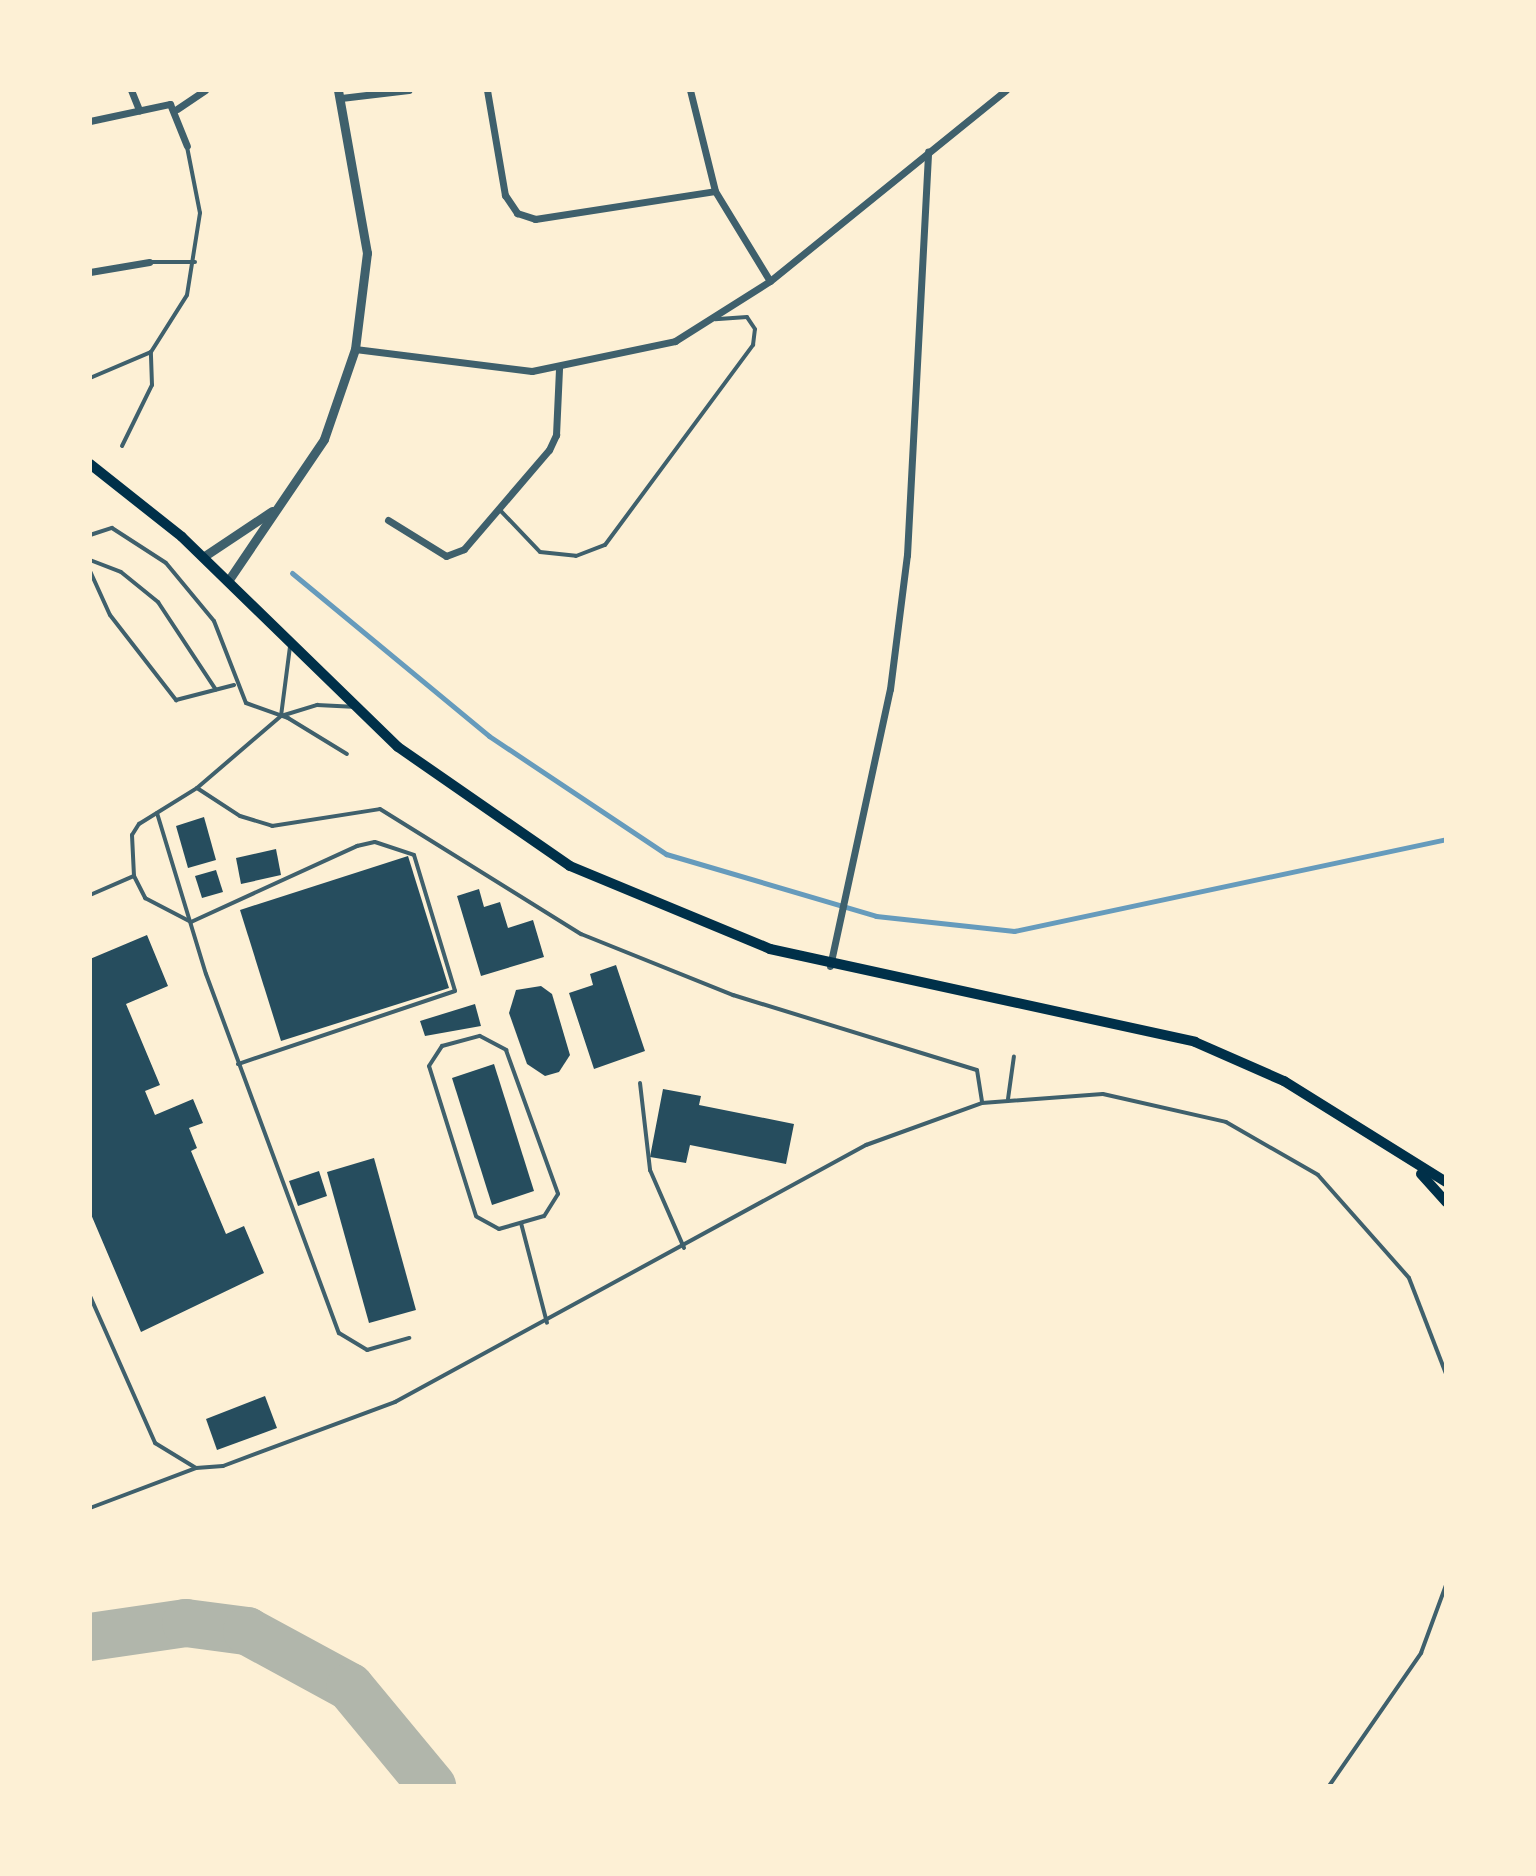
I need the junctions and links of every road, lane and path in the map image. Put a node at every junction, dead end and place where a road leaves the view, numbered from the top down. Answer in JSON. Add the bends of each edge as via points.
{"nodes":[{"id":1,"x":131,"y":90,"type":"edge"},
{"id":2,"x":205,"y":90,"type":"edge"},
{"id":3,"x":409,"y":90,"type":"edge"},
{"id":4,"x":487,"y":90,"type":"edge"},
{"id":5,"x":690,"y":90,"type":"edge"},
{"id":6,"x":1006,"y":90,"type":"edge"},
{"id":7,"x":340,"y":94,"type":"edge"},
{"id":8,"x":177,"y":109,"type":"junction"},
{"id":9,"x":139,"y":110,"type":"junction"},
{"id":10,"x":90,"y":121,"type":"edge"},
{"id":11,"x":187,"y":146,"type":"joint"},
{"id":12,"x":928,"y":152,"type":"junction"},
{"id":13,"x":715,"y":191,"type":"junction"},
{"id":14,"x":149,"y":262,"type":"joint"},
{"id":15,"x":195,"y":262,"type":"junction"},
{"id":16,"x":90,"y":272,"type":"edge"},
{"id":17,"x":770,"y":281,"type":"junction"},
{"id":18,"x":715,"y":319,"type":"junction"},
{"id":19,"x":355,"y":349,"type":"junction"},
{"id":20,"x":151,"y":352,"type":"junction"},
{"id":21,"x":559,"y":368,"type":"junction"},
{"id":22,"x":90,"y":378,"type":"edge"},
{"id":23,"x":122,"y":446,"type":"dead end"},
{"id":24,"x":90,"y":464,"type":"edge"},
{"id":25,"x":275,"y":509,"type":"junction"},
{"id":26,"x":499,"y":509,"type":"junction"},
{"id":27,"x":388,"y":520,"type":"dead end"},
{"id":28,"x":90,"y":535,"type":"edge"},
{"id":29,"x":203,"y":557,"type":"junction"},
{"id":30,"x":90,"y":560,"type":"edge"},
{"id":31,"x":90,"y":571,"type":"edge"},
{"id":32,"x":228,"y":581,"type":"junction"},
{"id":33,"x":290,"y":641,"type":"junction"},
{"id":34,"x":235,"y":685,"type":"junction"},
{"id":35,"x":216,"y":690,"type":"junction"},
{"id":36,"x":355,"y":707,"type":"junction"},
{"id":37,"x":281,"y":716,"type":"junction"},
{"id":38,"x":347,"y":754,"type":"dead end"},
{"id":39,"x":197,"y":788,"type":"junction"},
{"id":40,"x":157,"y":813,"type":"junction"},
{"id":41,"x":134,"y":876,"type":"junction"},
{"id":42,"x":92,"y":896,"type":"edge"},
{"id":43,"x":191,"y":922,"type":"junction"},
{"id":44,"x":830,"y":966,"type":"junction"},
{"id":45,"x":1014,"y":1056,"type":"dead end"},
{"id":46,"x":238,"y":1064,"type":"junction"},
{"id":47,"x":640,"y":1083,"type":"dead end"},
{"id":48,"x":1008,"y":1099,"type":"junction"},
{"id":49,"x":982,"y":1103,"type":"junction"},
{"id":50,"x":1417,"y":1170,"type":"junction"},
{"id":51,"x":1446,"y":1182,"type":"edge"},
{"id":52,"x":1446,"y":1202,"type":"edge"},
{"id":53,"x":521,"y":1223,"type":"junction"},
{"id":54,"x":684,"y":1248,"type":"junction"},
{"id":55,"x":90,"y":1296,"type":"edge"},
{"id":56,"x":547,"y":1323,"type":"junction"},
{"id":57,"x":409,"y":1338,"type":"dead end"},
{"id":58,"x":1446,"y":1374,"type":"edge"},
{"id":59,"x":196,"y":1468,"type":"junction"},
{"id":60,"x":90,"y":1508,"type":"edge"},
{"id":61,"x":1446,"y":1585,"type":"edge"},
{"id":62,"x":1329,"y":1786,"type":"edge"}],
"edges":[{"from":1,"to":9,"type":"street"},
{"from":2,"to":8,"type":"street"},
{"from":3,"to":7,"type":"street"},
{"from":4,"to":13,"type":"street","via":[[505,195],[517,213],[535,219]]},
{"from":5,"to":13,"type":"street"},
{"from":6,"to":12,"type":"street"},
{"from":7,"to":19,"type":"street","via":[[367,253]]},
{"from":8,"to":9,"type":"street"},
{"from":8,"to":11,"type":"street"},
{"from":9,"to":10,"type":"street"},
{"from":11,"to":15,"type":"lane","via":[[200,213]]},
{"from":12,"to":17,"type":"street"},
{"from":12,"to":44,"type":"street","via":[[907,555],[890,689],[846,914]]},
{"from":13,"to":17,"type":"street"},
{"from":14,"to":15,"type":"lane"},
{"from":14,"to":16,"type":"street"},
{"from":15,"to":20,"type":"lane","via":[[171,328]]},
{"from":17,"to":18,"type":"street"},
{"from":18,"to":21,"type":"street","via":[[675,341]]},
{"from":18,"to":26,"type":"lane","via":[[747,317],[755,329],[753,345],[605,545],[576,556],[540,552]]},
{"from":19,"to":21,"type":"street","via":[[505,371]]},
{"from":19,"to":25,"type":"street","via":[[337,415]]},
{"from":20,"to":22,"type":"lane"},
{"from":20,"to":23,"type":"lane","via":[[152,385]]},
{"from":21,"to":26,"type":"street","via":[[556,435]]},
{"from":24,"to":29,"type":"main road"},
{"from":25,"to":29,"type":"street"},
{"from":25,"to":32,"type":"street"},
{"from":26,"to":27,"type":"street","via":[[464,549],[446,556]]},
{"from":28,"to":34,"type":"lane","via":[[112,528],[180,576],[214,621]]},
{"from":29,"to":32,"type":"main road"},
{"from":30,"to":35,"type":"lane","via":[[121,572],[158,602]]},
{"from":31,"to":35,"type":"lane","via":[[110,615],[173,697],[185,702]]},
{"from":32,"to":33,"type":"main road"},
{"from":33,"to":36,"type":"main road"},
{"from":33,"to":37,"type":"lane"},
{"from":34,"to":35,"type":"lane"},
{"from":34,"to":37,"type":"lane","via":[[246,703]]},
{"from":36,"to":37,"type":"lane","via":[[317,705]]},
{"from":36,"to":44,"type":"main road","via":[[441,782],[570,866],[710,928]]},
{"from":37,"to":38,"type":"lane"},
{"from":37,"to":39,"type":"lane"},
{"from":39,"to":40,"type":"lane"},
{"from":39,"to":49,"type":"lane","via":[[240,816],[272,826],[380,809],[581,934],[733,995],[977,1070]]},
{"from":40,"to":41,"type":"lane","via":[[132,835]]},
{"from":40,"to":43,"type":"lane"},
{"from":41,"to":42,"type":"lane"},
{"from":41,"to":43,"type":"lane","via":[[145,898]]},
{"from":43,"to":46,"type":"lane"},
{"from":43,"to":46,"type":"lane","via":[[339,852],[375,842],[401,846],[414,855],[457,983],[451,994]]},
{"from":44,"to":50,"type":"main road","via":[[1096,1015],[1195,1042],[1284,1081]]},
{"from":45,"to":48,"type":"lane"},
{"from":46,"to":57,"type":"lane","via":[[339,1333],[367,1350]]},
{"from":47,"to":54,"type":"lane","via":[[650,1170]]},
{"from":48,"to":49,"type":"lane"},
{"from":48,"to":58,"type":"lane","via":[[1057,1093],[1148,1100],[1226,1122],[1290,1154],[1345,1199],[1389,1249],[1422,1303]]},
{"from":49,"to":54,"type":"lane","via":[[866,1145]]},
{"from":50,"to":51,"type":"main road"},
{"from":50,"to":52,"type":"main road"},
{"from":53,"to":53,"type":"lane","via":[[549,1213],[558,1194],[506,1050],[480,1036],[442,1046],[429,1066],[476,1216],[499,1229]]},
{"from":53,"to":56,"type":"lane"},
{"from":54,"to":56,"type":"lane"},
{"from":55,"to":59,"type":"lane","via":[[140,1421],[163,1450]]},
{"from":56,"to":59,"type":"lane","via":[[395,1402],[248,1461]]},
{"from":59,"to":60,"type":"lane"},
{"from":61,"to":62,"type":"lane","via":[[1421,1653]]}]}
